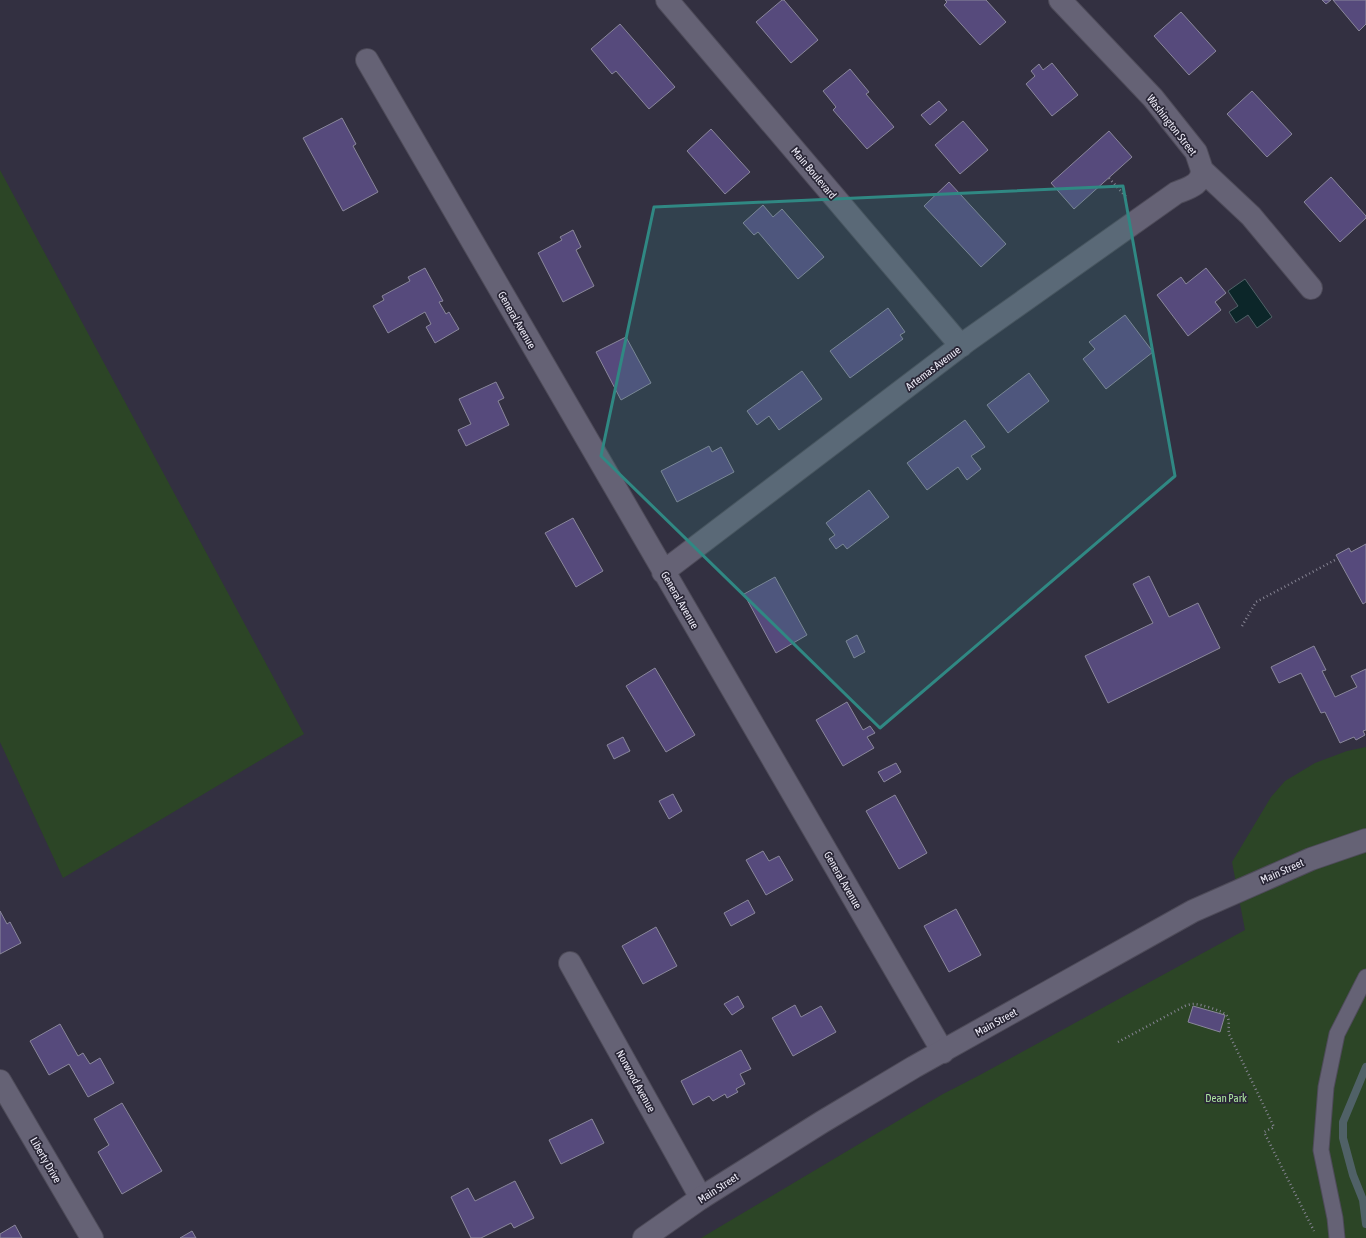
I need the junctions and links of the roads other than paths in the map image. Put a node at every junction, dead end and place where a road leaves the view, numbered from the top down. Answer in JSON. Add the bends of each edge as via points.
{"nodes":[{"id":1,"x":667,"y":0,"type":"edge"},
{"id":2,"x":1060,"y":0,"type":"edge"},
{"id":3,"x":367,"y":60,"type":"dead end"},
{"id":4,"x":1202,"y":170,"type":"junction"},
{"id":5,"x":1311,"y":288,"type":"dead end"},
{"id":6,"x":961,"y":346,"type":"junction"},
{"id":7,"x":663,"y":572,"type":"junction"},
{"id":8,"x":1366,"y":840,"type":"edge"},
{"id":9,"x":570,"y":963,"type":"dead end"},
{"id":10,"x":1366,"y":977,"type":"edge"},
{"id":11,"x":943,"y":1052,"type":"junction"},
{"id":12,"x":0,"y":1081,"type":"edge"},
{"id":13,"x":701,"y":1198,"type":"junction"},
{"id":14,"x":92,"y":1238,"type":"edge"},
{"id":15,"x":644,"y":1238,"type":"edge"},
{"id":16,"x":1336,"y":1238,"type":"edge"}],
"edges":[{"from":1,"to":6,"type":"street","name":"Main Boulevard"},
{"from":2,"to":4,"type":"street","name":"Washington Street","via":[[1152,98],[1196,152]]},
{"from":3,"to":7,"type":"street","name":"General Avenue"},
{"from":4,"to":5,"type":"street","name":"Washington Street","via":[[1251,216]]},
{"from":4,"to":6,"type":"street","name":"Artemas Avenue","via":[[1201,179],[1195,185],[1176,194]]},
{"from":6,"to":7,"type":"street","name":"Artemas Avenue"},
{"from":7,"to":11,"type":"street","name":"General Avenue"},
{"from":8,"to":11,"type":"street","name":"Main Street","via":[[1311,859],[1193,911]]},
{"from":9,"to":13,"type":"street","name":"Norwood Avenue"},
{"from":10,"to":16,"type":"lane","via":[[1337,1034],[1326,1087],[1321,1150],[1335,1218]]},
{"from":11,"to":13,"type":"street","name":"Main Street","via":[[822,1122]]},
{"from":12,"to":14,"type":"street","name":"Liberty Drive"},
{"from":13,"to":15,"type":"street","name":"Main Street"}]}
